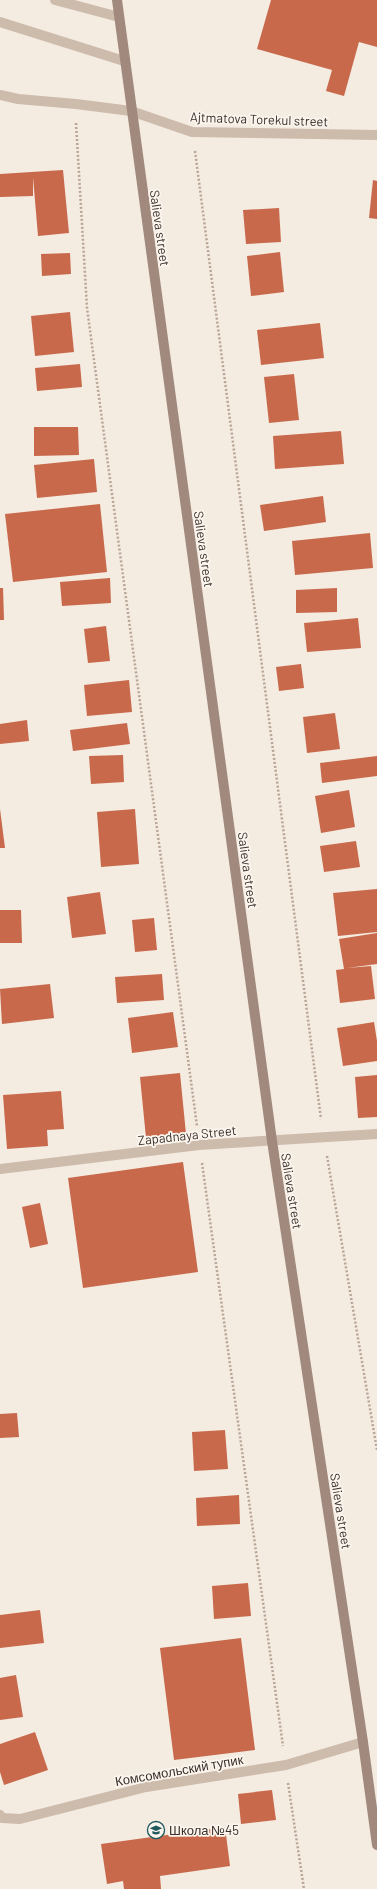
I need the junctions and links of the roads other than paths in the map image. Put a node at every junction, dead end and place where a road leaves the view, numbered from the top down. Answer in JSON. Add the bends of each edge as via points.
{"nodes":[{"id":1,"x":56,"y":0,"type":"edge"},
{"id":2,"x":117,"y":0,"type":"edge"},
{"id":3,"x":119,"y":17,"type":"junction"},
{"id":4,"x":0,"y":22,"type":"edge"},
{"id":5,"x":124,"y":61,"type":"junction"},
{"id":6,"x":0,"y":95,"type":"edge"},
{"id":7,"x":131,"y":112,"type":"junction"},
{"id":8,"x":377,"y":135,"type":"edge"},
{"id":9,"x":377,"y":1134,"type":"edge"},
{"id":10,"x":272,"y":1141,"type":"junction"},
{"id":11,"x":0,"y":1167,"type":"edge"},
{"id":12,"x":363,"y":1742,"type":"junction"},
{"id":13,"x":0,"y":1815,"type":"edge"},
{"id":14,"x":377,"y":1845,"type":"edge"}],
"edges":[{"from":1,"to":3,"type":"street"},
{"from":2,"to":3,"type":"main road","name":"Salieva street"},
{"from":3,"to":5,"type":"main road","name":"Salieva street"},
{"from":4,"to":5,"type":"street"},
{"from":5,"to":7,"type":"main road","name":"Salieva street"},
{"from":6,"to":7,"type":"street","name":"Ajtmatova Torekul street"},
{"from":7,"to":8,"type":"street","name":"Ajtmatova Torekul street","via":[[192,132]]},
{"from":7,"to":10,"type":"main road","name":"Salieva street"},
{"from":9,"to":10,"type":"street","name":"Zapadnaya Street"},
{"from":10,"to":11,"type":"street","name":"Zapadnaya Street","via":[[199,1145]]},
{"from":10,"to":12,"type":"main road","name":"Salieva street"},
{"from":12,"to":13,"type":"street","name":"Комсомольский тупик","via":[[286,1765],[146,1787],[20,1819],[2,1818]]},
{"from":12,"to":14,"type":"main road","name":"Salieva street"}]}
